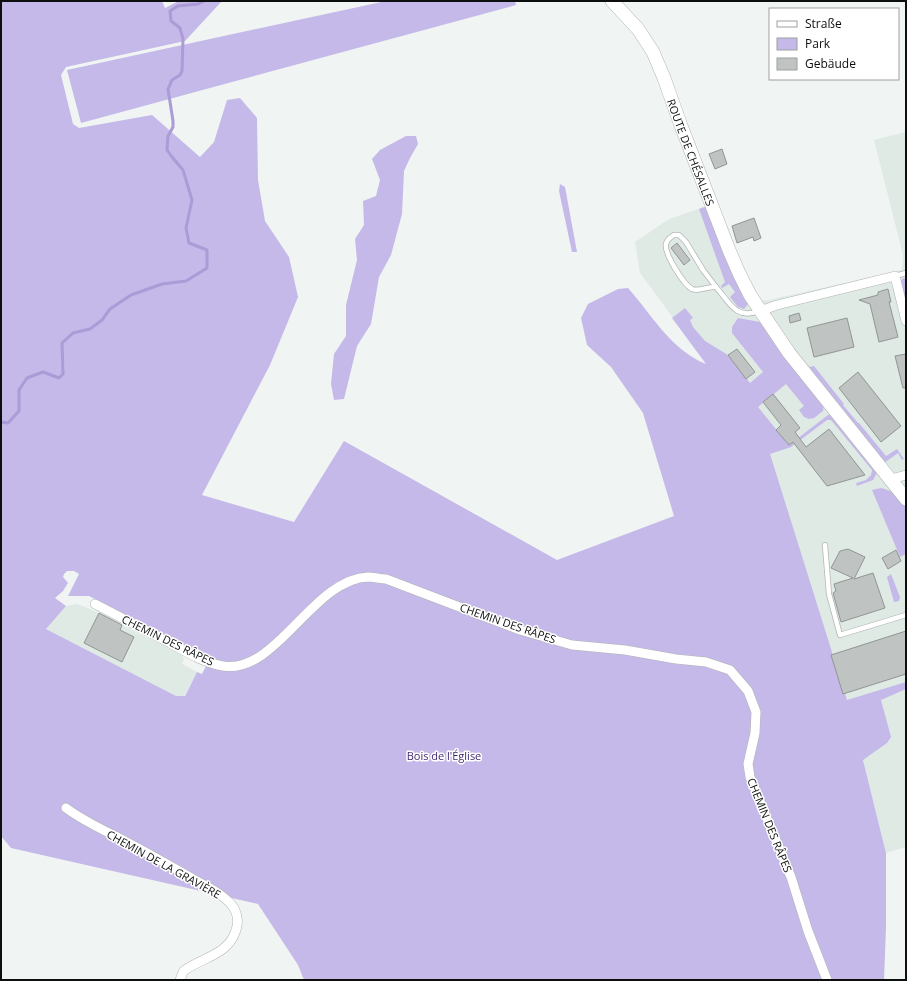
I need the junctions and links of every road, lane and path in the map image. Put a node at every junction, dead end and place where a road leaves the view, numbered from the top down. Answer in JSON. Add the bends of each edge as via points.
{"nodes":[{"id":1,"x":612,"y":1,"type":"edge"},
{"id":2,"x":906,"y":273,"type":"edge"},
{"id":3,"x":895,"y":276,"type":"junction"},
{"id":4,"x":716,"y":287,"type":"junction"},
{"id":5,"x":760,"y":311,"type":"junction"},
{"id":6,"x":906,"y":321,"type":"edge"},
{"id":7,"x":906,"y":475,"type":"edge"},
{"id":8,"x":891,"y":479,"type":"junction"},
{"id":9,"x":906,"y":499,"type":"edge"},
{"id":10,"x":825,"y":545,"type":"dead end"},
{"id":11,"x":95,"y":604,"type":"dead end"},
{"id":12,"x":906,"y":615,"type":"edge"},
{"id":13,"x":66,"y":808,"type":"dead end"},
{"id":14,"x":180,"y":980,"type":"edge"},
{"id":15,"x":827,"y":980,"type":"edge"}],
"edges":[{"from":1,"to":5,"type":"street","name":"ROUTE DE CHÉSALLES","via":[[638,29],[653,52],[729,250]]},
{"from":2,"to":3,"type":"lane"},
{"from":3,"to":5,"type":"street"},
{"from":3,"to":6,"type":"street"},
{"from":4,"to":4,"type":"lane","via":[[682,237],[670,237],[666,243],[666,250],[688,287],[693,290]]},
{"from":4,"to":5,"type":"lane","via":[[736,310],[743,313]]},
{"from":5,"to":8,"type":"street","name":"ROUTE DE CHÉSALLES","via":[[789,352]]},
{"from":7,"to":8,"type":"street"},
{"from":8,"to":9,"type":"street","name":"ROUTE DE CHÉSALLES"},
{"from":10,"to":12,"type":"lane","via":[[829,594],[840,635]]},
{"from":11,"to":15,"type":"street","name":"CHEMIN DES RÂPES","via":[[196,656],[222,666],[234,666],[247,663],[268,651],[328,593],[348,582],[367,577],[386,579],[520,630],[572,645],[706,662],[730,670],[748,691],[756,712],[755,733],[748,764],[750,777]]},
{"from":13,"to":14,"type":"street","name":"CHEMIN DE LA GRAVIÈRE","via":[[168,864],[217,893],[234,907],[237,925],[228,944],[216,954],[183,972]]}]}
